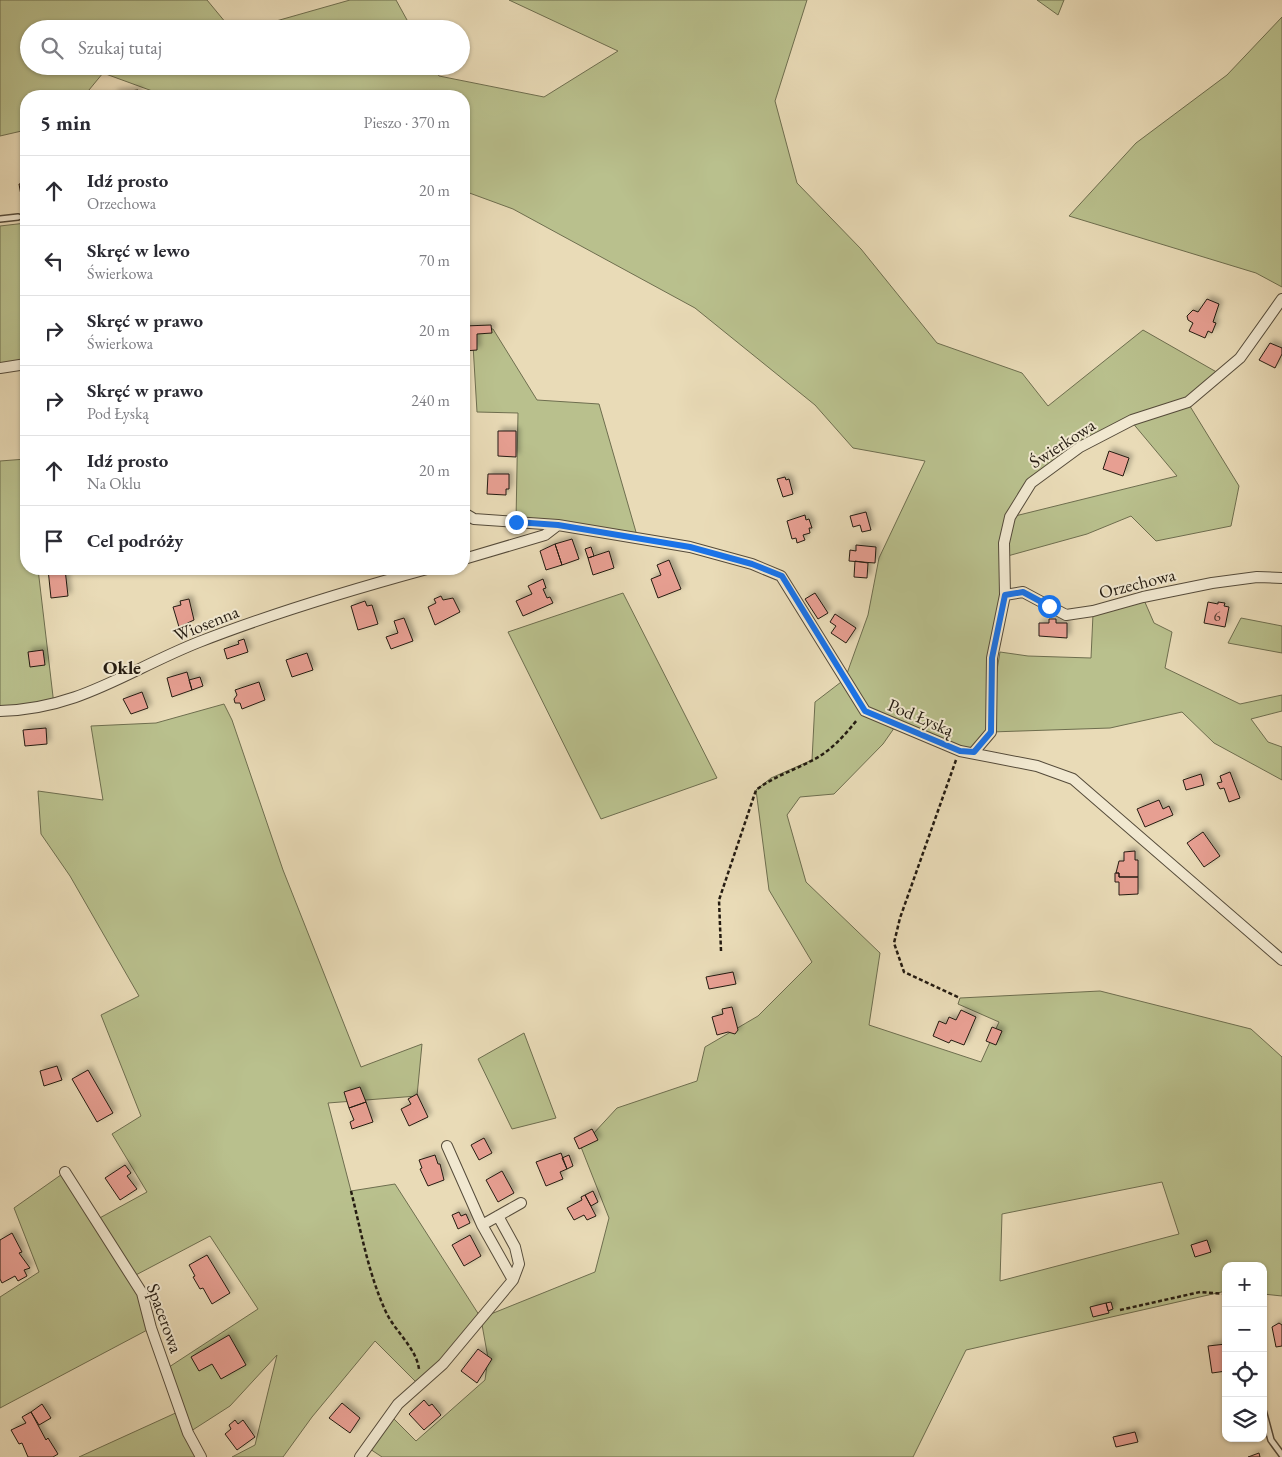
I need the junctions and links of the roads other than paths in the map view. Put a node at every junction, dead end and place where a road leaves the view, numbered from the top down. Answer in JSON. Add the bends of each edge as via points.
{"nodes":[{"id":1,"x":18,"y":217,"type":"dead end"},
{"id":2,"x":0,"y":219,"type":"edge"},
{"id":3,"x":1282,"y":299,"type":"edge"},
{"id":4,"x":20,"y":365,"type":"edge"},
{"id":5,"x":0,"y":368,"type":"edge"},
{"id":6,"x":470,"y":517,"type":"edge"},
{"id":7,"x":558,"y":525,"type":"junction"},
{"id":8,"x":470,"y":558,"type":"edge"},
{"id":9,"x":407,"y":575,"type":"edge"},
{"id":10,"x":1282,"y":578,"type":"edge"},
{"id":11,"x":1005,"y":595,"type":"junction"},
{"id":12,"x":0,"y":711,"type":"edge"},
{"id":13,"x":974,"y":752,"type":"junction"},
{"id":14,"x":1282,"y":960,"type":"edge"},
{"id":15,"x":447,"y":1146,"type":"dead end"},
{"id":16,"x":65,"y":1172,"type":"dead end"},
{"id":17,"x":520,"y":1203,"type":"dead end"},
{"id":18,"x":498,"y":1216,"type":"junction"},
{"id":19,"x":482,"y":1225,"type":"junction"},
{"id":20,"x":513,"y":1280,"type":"junction"},
{"id":21,"x":1267,"y":1425,"type":"edge"},
{"id":22,"x":1282,"y":1455,"type":"edge"},
{"id":23,"x":201,"y":1457,"type":"edge"},
{"id":24,"x":360,"y":1457,"type":"edge"}],
"edges":[{"from":1,"to":2,"type":"lane"},
{"from":3,"to":11,"type":"street","name":"Świerkowa","via":[[1240,358],[1188,402],[1132,420],[1080,447],[1031,483],[1010,517],[1006,534]]},
{"from":4,"to":5,"type":"street"},
{"from":6,"to":7,"type":"street","name":"Pod Łyską"},
{"from":7,"to":8,"type":"street","via":[[545,535]]},
{"from":7,"to":13,"type":"street","name":"Pod Łyską","via":[[690,547],[782,576],[865,711],[960,751]]},
{"from":9,"to":12,"type":"street","name":"Wiosenna","via":[[262,619],[197,643],[107,686],[54,705]]},
{"from":10,"to":11,"type":"street","name":"Orzechowa","via":[[1257,577],[1212,583],[1066,615],[1023,592]]},
{"from":11,"to":13,"type":"street","name":"Świerkowa","via":[[992,658],[991,732]]},
{"from":13,"to":14,"type":"street","name":"Pod Łyską","via":[[1037,766],[1073,779]]},
{"from":15,"to":19,"type":"street"},
{"from":16,"to":23,"type":"street","name":"Spacerowa","via":[[142,1293],[188,1433]]},
{"from":17,"to":18,"type":"street"},
{"from":18,"to":19,"type":"street"},
{"from":18,"to":20,"type":"street","via":[[515,1247],[519,1264]]},
{"from":19,"to":20,"type":"street"},
{"from":20,"to":24,"type":"street","via":[[443,1364],[398,1404]]},
{"from":21,"to":22,"type":"lane","via":[[1271,1440]]}]}
